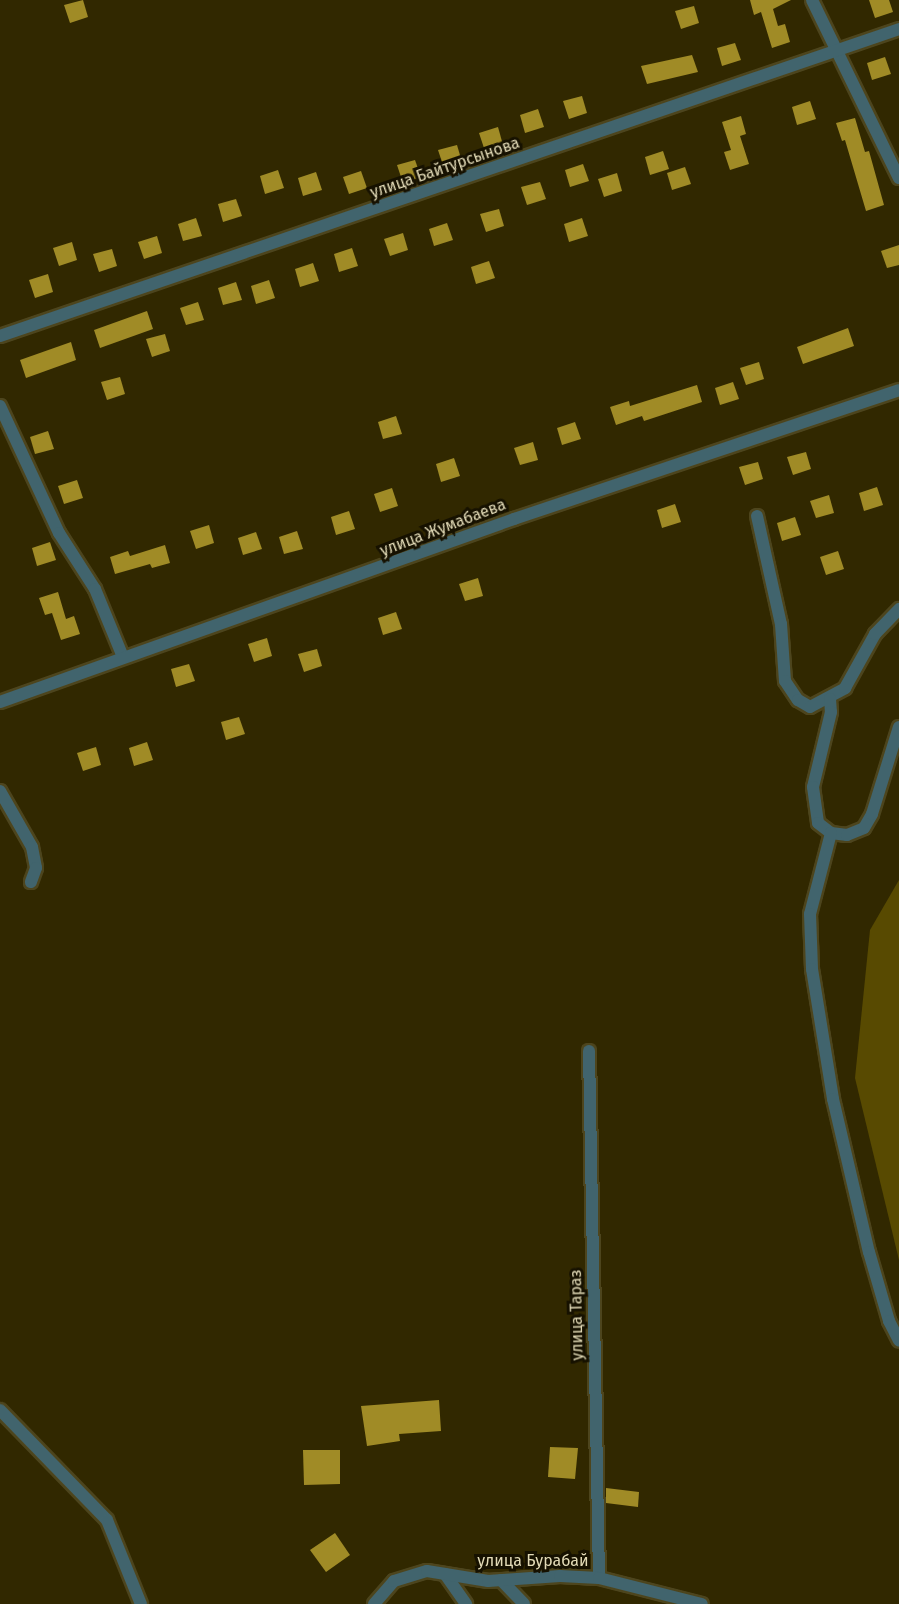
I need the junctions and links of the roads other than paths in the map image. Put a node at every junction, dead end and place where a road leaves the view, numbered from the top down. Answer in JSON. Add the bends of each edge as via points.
{"nodes":[{"id":1,"x":812,"y":0,"type":"edge"},
{"id":2,"x":899,"y":29,"type":"edge"},
{"id":3,"x":838,"y":50,"type":"junction"},
{"id":4,"x":899,"y":178,"type":"edge"},
{"id":5,"x":0,"y":336,"type":"edge"},
{"id":6,"x":899,"y":390,"type":"edge"},
{"id":7,"x":0,"y":406,"type":"edge"},
{"id":8,"x":757,"y":516,"type":"dead end"},
{"id":9,"x":899,"y":609,"type":"edge"},
{"id":10,"x":123,"y":657,"type":"junction"},
{"id":11,"x":830,"y":699,"type":"junction"},
{"id":12,"x":0,"y":702,"type":"edge"},
{"id":13,"x":899,"y":728,"type":"edge"},
{"id":14,"x":0,"y":791,"type":"edge"},
{"id":15,"x":831,"y":833,"type":"junction"},
{"id":16,"x":31,"y":882,"type":"dead end"},
{"id":17,"x":589,"y":1051,"type":"dead end"},
{"id":18,"x":899,"y":1341,"type":"edge"},
{"id":19,"x":0,"y":1410,"type":"edge"},
{"id":20,"x":445,"y":1574,"type":"junction"},
{"id":21,"x":599,"y":1578,"type":"junction"},
{"id":22,"x":501,"y":1580,"type":"junction"},
{"id":23,"x":141,"y":1604,"type":"edge"},
{"id":24,"x":374,"y":1604,"type":"edge"},
{"id":25,"x":466,"y":1604,"type":"edge"},
{"id":26,"x":524,"y":1604,"type":"edge"},
{"id":27,"x":702,"y":1604,"type":"edge"}],
"edges":[{"from":1,"to":3,"type":"street"},
{"from":2,"to":3,"type":"street","name":"улица Байтурсынова"},
{"from":3,"to":4,"type":"street"},
{"from":3,"to":5,"type":"street","name":"улица Байтурсынова"},
{"from":6,"to":10,"type":"street","name":"улица Жумабаева"},
{"from":7,"to":10,"type":"street","via":[[59,533],[95,589]]},
{"from":8,"to":11,"type":"street","via":[[781,624],[785,681],[798,700],[810,707]]},
{"from":9,"to":11,"type":"street","via":[[875,634],[845,688]]},
{"from":10,"to":12,"type":"street","name":"улица Жумабаева"},
{"from":11,"to":15,"type":"street","via":[[831,712],[813,787],[818,823]]},
{"from":13,"to":15,"type":"street","via":[[864,828],[847,835]]},
{"from":14,"to":16,"type":"street","via":[[32,847],[36,868]]},
{"from":15,"to":18,"type":"street","via":[[810,914],[812,969],[833,1099],[889,1321]]},
{"from":17,"to":21,"type":"street","name":"улица Тараз"},
{"from":19,"to":23,"type":"street","via":[[107,1520]]},
{"from":20,"to":22,"type":"street","name":"улица Бурабай"},
{"from":20,"to":24,"type":"street","name":"улица Бурабай","via":[[427,1572],[394,1581]]},
{"from":20,"to":25,"type":"street"},
{"from":21,"to":22,"type":"street","name":"улица Бурабай"},
{"from":21,"to":27,"type":"street","name":"улица Бурабай"},
{"from":22,"to":26,"type":"street"}]}
